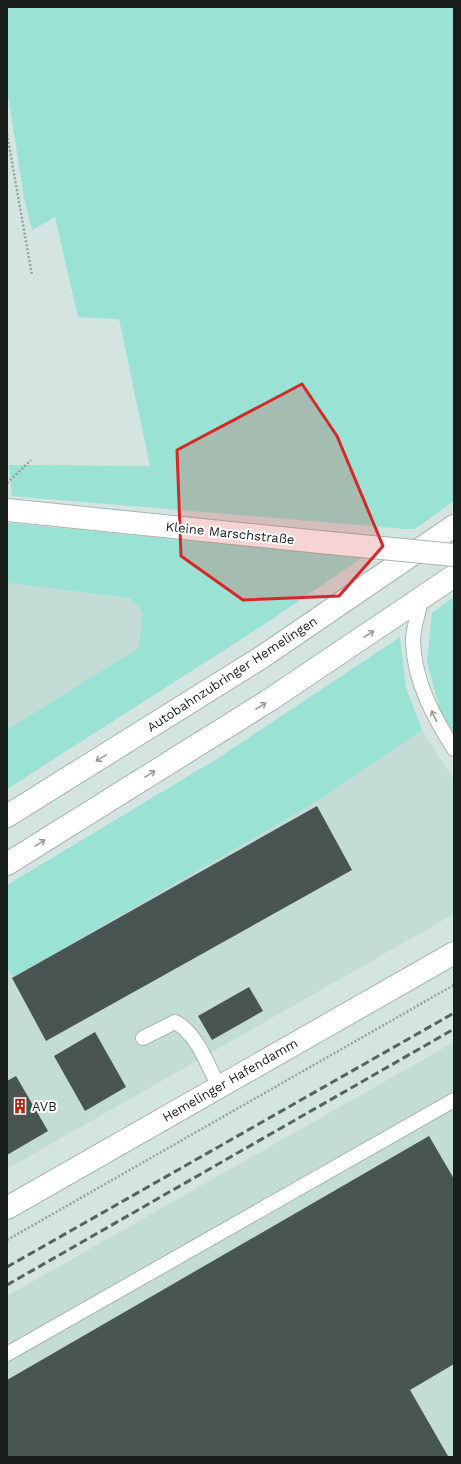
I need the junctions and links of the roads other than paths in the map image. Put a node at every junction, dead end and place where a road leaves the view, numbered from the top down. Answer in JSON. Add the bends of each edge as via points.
{"nodes":[{"id":1,"x":7,"y":510,"type":"edge"},
{"id":2,"x":454,"y":526,"type":"edge"},
{"id":3,"x":454,"y":555,"type":"edge"},
{"id":4,"x":454,"y":576,"type":"edge"},
{"id":5,"x":421,"y":599,"type":"junction"},
{"id":6,"x":454,"y":749,"type":"edge"},
{"id":7,"x":7,"y":816,"type":"edge"},
{"id":8,"x":7,"y":864,"type":"edge"},
{"id":9,"x":454,"y":953,"type":"edge"},
{"id":10,"x":143,"y":1038,"type":"dead end"},
{"id":11,"x":219,"y":1087,"type":"junction"},
{"id":12,"x":454,"y":1100,"type":"edge"},
{"id":13,"x":7,"y":1208,"type":"edge"},
{"id":14,"x":7,"y":1354,"type":"edge"}],
"edges":[{"from":1,"to":3,"type":"main road","name":"Kleine Marschstraße","bridge":true},
{"from":2,"to":7,"type":"main road","name":"Autobahnzubringer Hemelingen","one_way":true,"via":[[262,657]]},
{"from":4,"to":5,"type":"main road"},
{"from":6,"to":5,"type":"lane","one_way":true,"via":[[434,717],[419,677],[413,640]]},
{"from":8,"to":5,"type":"main road","one_way":true,"via":[[268,701]]},
{"from":9,"to":11,"type":"main road","name":"Hemelinger Hafendamm"},
{"from":10,"to":11,"type":"lane","via":[[175,1022],[183,1026]]},
{"from":11,"to":13,"type":"main road","name":"Hemelinger Hafendamm"},
{"from":12,"to":14,"type":"lane"}]}
